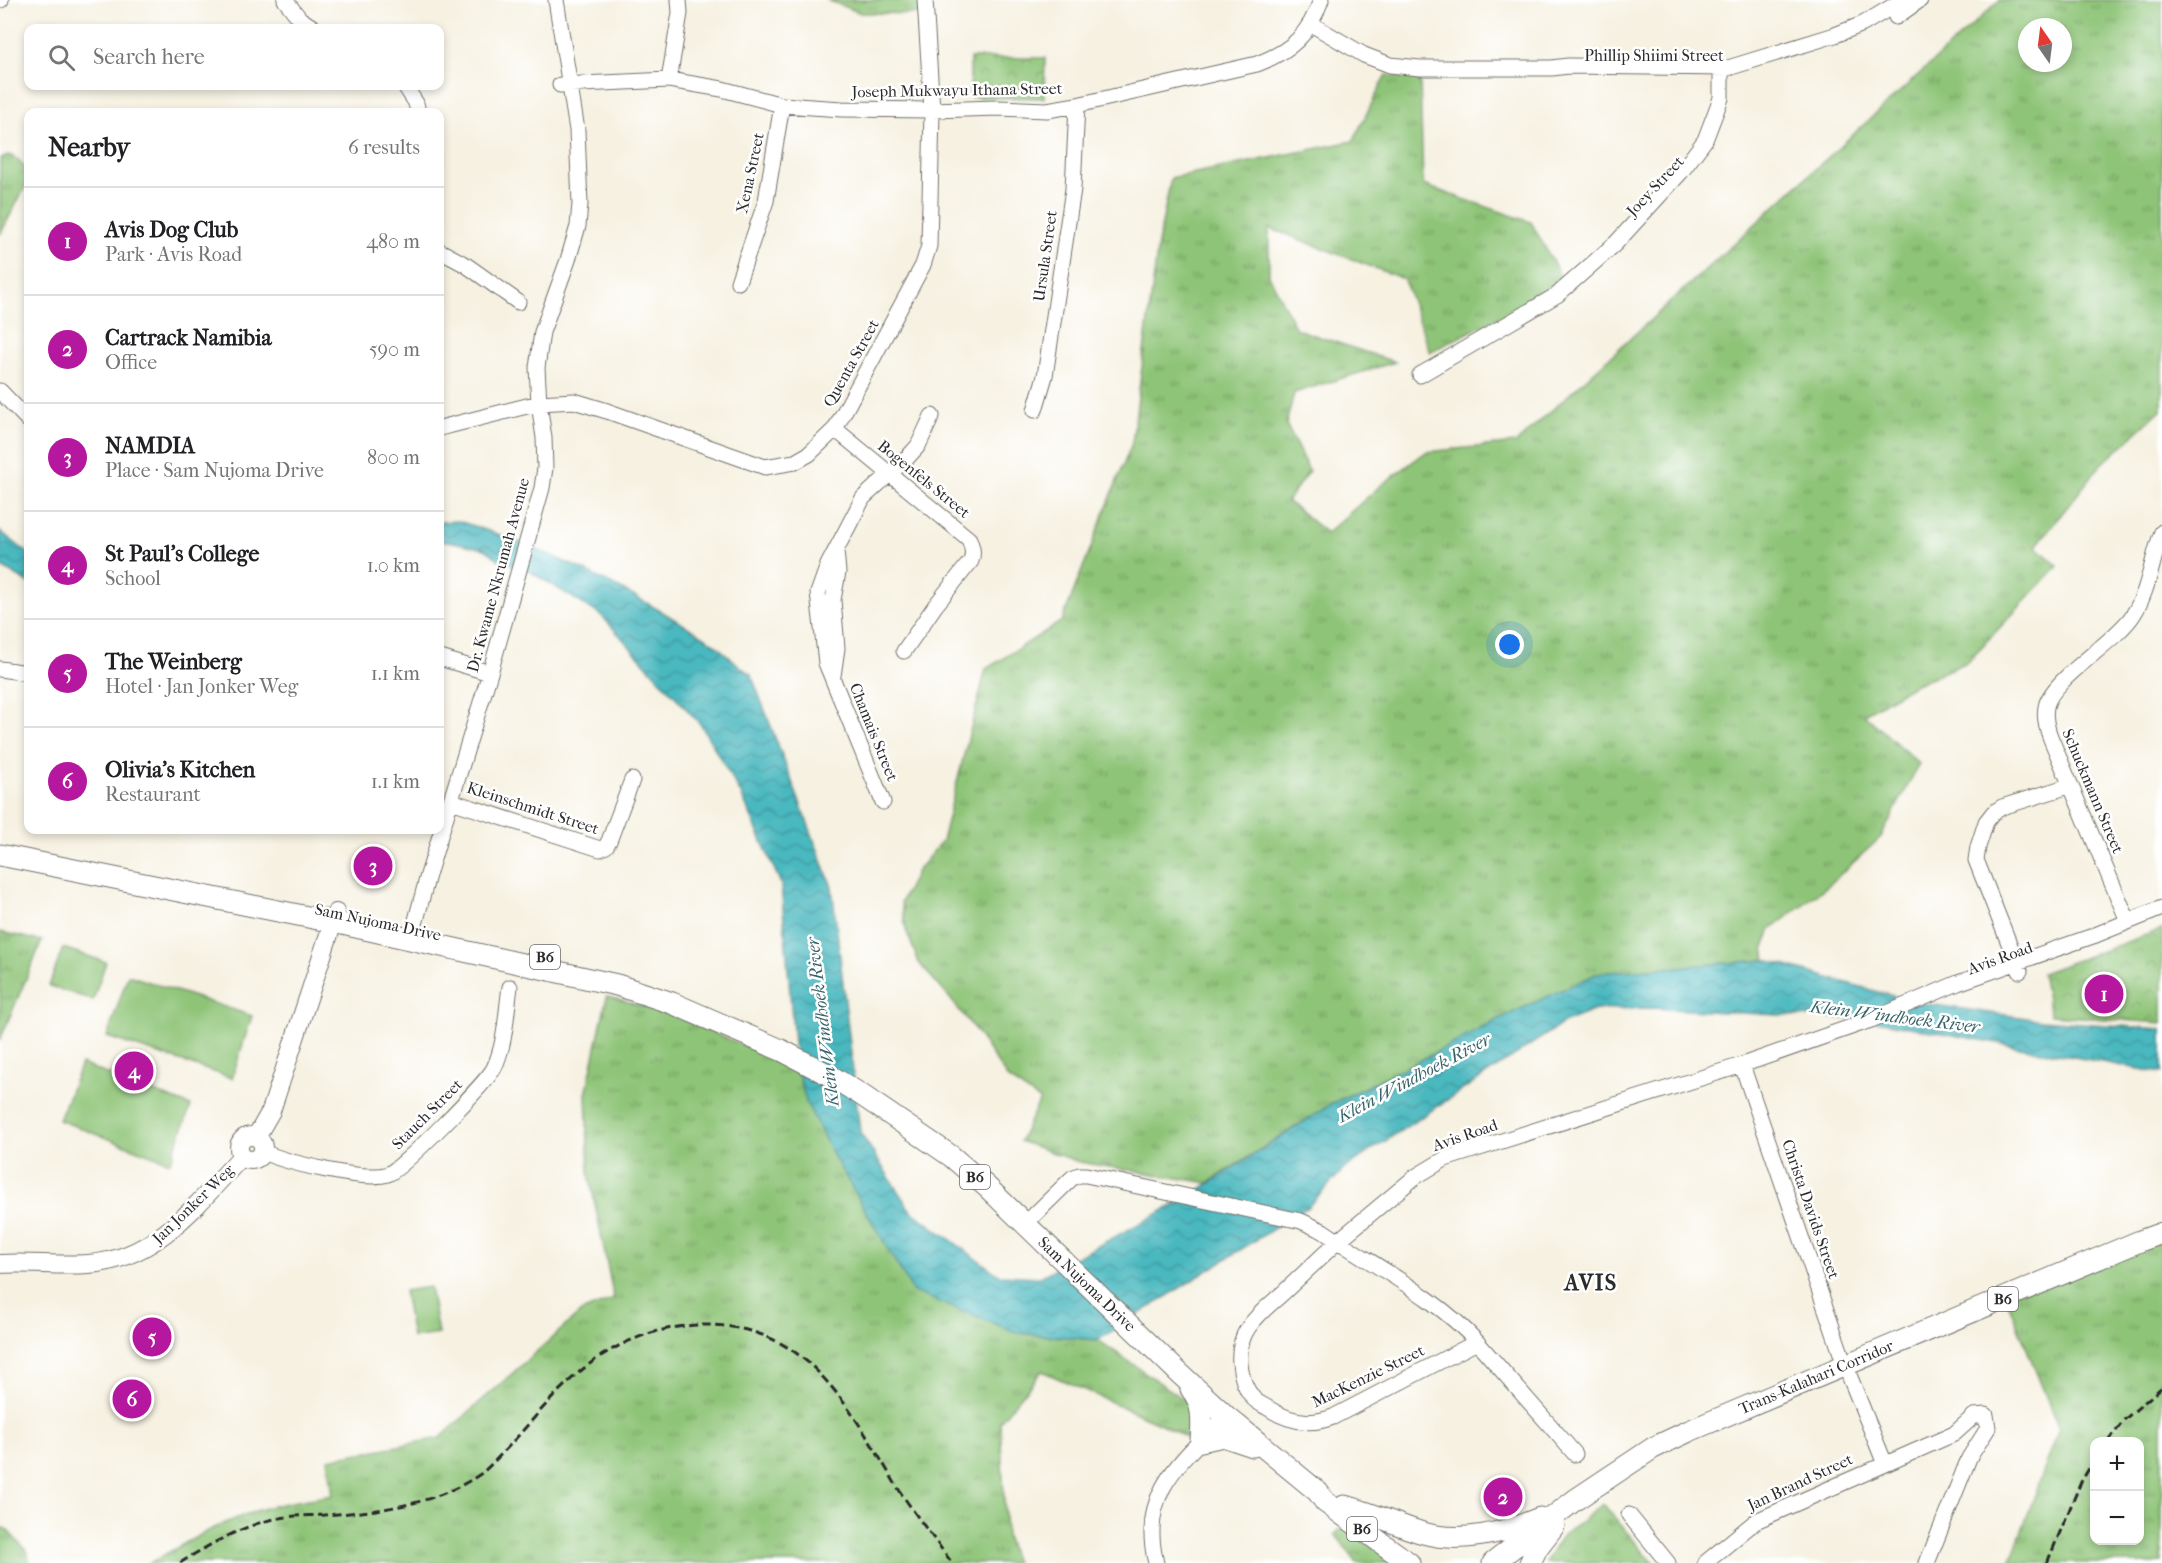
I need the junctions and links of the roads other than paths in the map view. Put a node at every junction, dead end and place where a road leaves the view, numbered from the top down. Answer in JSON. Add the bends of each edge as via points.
{"nodes":[{"id":1,"x":285,"y":0,"type":"edge"},
{"id":2,"x":551,"y":0,"type":"edge"},
{"id":3,"x":556,"y":0,"type":"edge"},
{"id":4,"x":679,"y":0,"type":"edge"},
{"id":5,"x":925,"y":0,"type":"edge"},
{"id":6,"x":1321,"y":0,"type":"edge"},
{"id":7,"x":1903,"y":0,"type":"edge"},
{"id":8,"x":1920,"y":0,"type":"edge"},
{"id":9,"x":308,"y":24,"type":"edge"},
{"id":10,"x":1311,"y":24,"type":"junction"},
{"id":11,"x":1725,"y":71,"type":"junction"},
{"id":12,"x":669,"y":80,"type":"junction"},
{"id":13,"x":566,"y":84,"type":"junction"},
{"id":14,"x":408,"y":90,"type":"edge"},
{"id":15,"x":782,"y":105,"type":"junction"},
{"id":16,"x":1077,"y":105,"type":"junction"},
{"id":17,"x":417,"y":108,"type":"edge"},
{"id":18,"x":932,"y":110,"type":"junction"},
{"id":19,"x":444,"y":253,"type":"edge"},
{"id":20,"x":738,"y":282,"type":"dead end"},
{"id":21,"x":518,"y":302,"type":"dead end"},
{"id":22,"x":1420,"y":375,"type":"dead end"},
{"id":23,"x":0,"y":391,"type":"edge"},
{"id":24,"x":539,"y":403,"type":"junction"},
{"id":25,"x":1035,"y":410,"type":"dead end"},
{"id":26,"x":24,"y":416,"type":"edge"},
{"id":27,"x":932,"y":416,"type":"dead end"},
{"id":28,"x":444,"y":427,"type":"edge"},
{"id":29,"x":835,"y":429,"type":"junction"},
{"id":30,"x":889,"y":474,"type":"junction"},
{"id":31,"x":2162,"y":532,"type":"edge"},
{"id":32,"x":904,"y":651,"type":"dead end"},
{"id":33,"x":444,"y":659,"type":"edge"},
{"id":34,"x":0,"y":669,"type":"edge"},
{"id":35,"x":24,"y":672,"type":"edge"},
{"id":36,"x":490,"y":673,"type":"junction"},
{"id":37,"x":632,"y":780,"type":"dead end"},
{"id":38,"x":2069,"y":786,"type":"junction"},
{"id":39,"x":451,"y":801,"type":"junction"},
{"id":40,"x":883,"y":802,"type":"dead end"},
{"id":41,"x":444,"y":824,"type":"edge"},
{"id":42,"x":441,"y":834,"type":"edge"},
{"id":43,"x":2,"y":853,"type":"edge"},
{"id":44,"x":2162,"y":908,"type":"edge"},
{"id":45,"x":334,"y":918,"type":"junction"},
{"id":46,"x":2128,"y":921,"type":"junction"},
{"id":47,"x":412,"y":935,"type":"junction"},
{"id":48,"x":2018,"y":967,"type":"junction"},
{"id":49,"x":510,"y":987,"type":"dead end"},
{"id":50,"x":1742,"y":1065,"type":"junction"},
{"id":51,"x":259,"y":1145,"type":"junction"},
{"id":52,"x":1025,"y":1224,"type":"junction"},
{"id":53,"x":2162,"y":1233,"type":"edge"},
{"id":54,"x":1338,"y":1241,"type":"junction"},
{"id":55,"x":0,"y":1264,"type":"edge"},
{"id":56,"x":1477,"y":1342,"type":"junction"},
{"id":57,"x":1845,"y":1365,"type":"junction"},
{"id":58,"x":1178,"y":1372,"type":"junction"},
{"id":59,"x":1226,"y":1416,"type":"junction"},
{"id":60,"x":1954,"y":1434,"type":"junction"},
{"id":61,"x":1201,"y":1441,"type":"junction"},
{"id":62,"x":1266,"y":1451,"type":"junction"},
{"id":63,"x":1575,"y":1454,"type":"dead end"},
{"id":64,"x":1969,"y":1458,"type":"junction"},
{"id":65,"x":1885,"y":1464,"type":"junction"},
{"id":66,"x":1318,"y":1492,"type":"junction"},
{"id":67,"x":1575,"y":1500,"type":"junction"},
{"id":68,"x":1344,"y":1506,"type":"junction"},
{"id":69,"x":1629,"y":1515,"type":"dead end"},
{"id":70,"x":1156,"y":1563,"type":"edge"},
{"id":71,"x":1409,"y":1563,"type":"edge"},
{"id":72,"x":1423,"y":1563,"type":"edge"},
{"id":73,"x":1493,"y":1563,"type":"edge"},
{"id":74,"x":1530,"y":1563,"type":"edge"},
{"id":75,"x":1668,"y":1563,"type":"edge"},
{"id":76,"x":1706,"y":1563,"type":"edge"},
{"id":77,"x":1927,"y":1563,"type":"edge"}],
"edges":[{"from":1,"to":9,"type":"street"},
{"from":2,"to":13,"type":"street","name":"Dr. Kwame Nkrumah Avenue","via":[[552,27]]},
{"from":3,"to":13,"type":"street","name":"Dr. Kwame Nkrumah Avenue"},
{"from":4,"to":12,"type":"street"},
{"from":5,"to":18,"type":"street","name":"Quenta Street"},
{"from":6,"to":10,"type":"street","name":"Joseph Mukwayu Ithana Street"},
{"from":7,"to":11,"type":"street","name":"Phillip Shiimi Street","via":[[1863,24]]},
{"from":8,"to":11,"type":"street","name":"Phillip Shiimi Street","via":[[1884,24],[1848,40],[1757,68]]},
{"from":10,"to":11,"type":"street","name":"Phillip Shiimi Street","via":[[1364,55],[1390,65],[1552,68],[1568,73]]},
{"from":10,"to":16,"type":"street","name":"Joseph Mukwayu Ithana Street","via":[[1289,49],[1257,64]]},
{"from":11,"to":22,"type":"street","name":"Joey Street","via":[[1722,125],[1714,144],[1617,253],[1567,292]]},
{"from":12,"to":13,"type":"street","name":"Joseph Mukwayu Ithana Street"},
{"from":12,"to":15,"type":"street","name":"Joseph Mukwayu Ithana Street"},
{"from":13,"to":24,"type":"street","name":"Dr. Kwame Nkrumah Avenue","via":[[580,180],[578,226],[542,332],[537,368]]},
{"from":14,"to":17,"type":"street"},
{"from":15,"to":18,"type":"street","name":"Joseph Mukwayu Ithana Street"},
{"from":15,"to":20,"type":"street","name":"Xena Street","via":[[766,201]]},
{"from":16,"to":18,"type":"street","name":"Joseph Mukwayu Ithana Street","via":[[1047,110]]},
{"from":16,"to":25,"type":"street","name":"Ursula Street","via":[[1073,189],[1045,376]]},
{"from":18,"to":29,"type":"street","name":"Quenta Street","via":[[929,246],[923,265]]},
{"from":19,"to":21,"type":"street"},
{"from":23,"to":26,"type":"street"},
{"from":24,"to":28,"type":"street","name":"Quenta Street"},
{"from":24,"to":29,"type":"street","name":"Quenta Street","via":[[574,401],[596,407],[765,467],[795,462]]},
{"from":24,"to":36,"type":"street","name":"Dr. Kwame Nkrumah Avenue","via":[[545,468],[535,518]]},
{"from":27,"to":30,"type":"street","name":"Chamais Street","via":[[918,446]]},
{"from":29,"to":30,"type":"street","name":"Bogenfels Street"},
{"from":30,"to":32,"type":"street","name":"Bogenfels Street","via":[[969,539],[973,554]]},
{"from":30,"to":40,"type":"street","name":"Chamais Street","via":[[863,498],[818,593],[830,640],[826,663]]},
{"from":31,"to":38,"type":"street","name":"Schuckmann Street","via":[[2133,615],[2054,689],[2047,702],[2047,729]]},
{"from":33,"to":36,"type":"street"},
{"from":34,"to":35,"type":"street"},
{"from":36,"to":39,"type":"street","name":"Dr. Kwame Nkrumah Avenue"},
{"from":37,"to":39,"type":"street","name":"Kleinschmidt Street","via":[[609,841],[600,849]]},
{"from":38,"to":46,"type":"street","name":"Schuckmann Street"},
{"from":38,"to":48,"type":"street","via":[[2002,807],[1993,813],[1982,832],[1976,855],[1978,868]]},
{"from":39,"to":41,"type":"street","name":"Dr. Kwame Nkrumah Avenue"},
{"from":42,"to":47,"type":"street","name":"Dr. Kwame Nkrumah Avenue"},
{"from":43,"to":45,"type":"highway","name":"Sam Nujoma Drive","number":"B6"},
{"from":44,"to":46,"type":"street","name":"Avis Road"},
{"from":45,"to":47,"type":"highway","name":"Sam Nujoma Drive","number":"B6"},
{"from":45,"to":51,"type":"main road"},
{"from":46,"to":48,"type":"street","name":"Avis Road"},
{"from":47,"to":52,"type":"highway","name":"Sam Nujoma Drive","number":"B6","via":[[561,960],[682,998],[829,1075],[883,1108],[951,1156]]},
{"from":48,"to":50,"type":"street","name":"Avis Road"},
{"from":49,"to":51,"type":"street","name":"Stauch Street","via":[[502,1044],[493,1070],[389,1174],[366,1176],[278,1159]]},
{"from":50,"to":54,"type":"street","name":"Avis Road","via":[[1445,1159],[1415,1178]]},
{"from":50,"to":57,"type":"street","name":"Christa Davids Street"},
{"from":51,"to":55,"type":"main road","name":"Jan Jonker Weg","via":[[254,1160],[242,1156],[169,1231],[139,1252],[89,1264]]},
{"from":52,"to":54,"type":"street","via":[[1072,1178],[1086,1175],[1301,1221]]},
{"from":52,"to":58,"type":"highway","name":"Sam Nujoma Drive","number":"B6"},
{"from":53,"to":57,"type":"highway","name":"Trans-Kalahari Corridor","number":"B6"},
{"from":54,"to":56,"type":"street","via":[[1437,1306]]},
{"from":54,"to":56,"type":"street","name":"MacKenzie Street","via":[[1246,1330],[1240,1348],[1241,1369],[1244,1385],[1254,1399],[1273,1412],[1300,1422],[1318,1423]]},
{"from":56,"to":63,"type":"street"},
{"from":57,"to":65,"type":"street"},
{"from":57,"to":67,"type":"highway","name":"Trans-Kalahari Corridor","number":"B6","via":[[1653,1448]]},
{"from":58,"to":59,"type":"highway","name":"Sam Nujoma Drive","number":"B6"},
{"from":58,"to":61,"type":"highway","via":[[1201,1405]]},
{"from":59,"to":61,"type":"street"},
{"from":59,"to":62,"type":"highway","name":"Sam Nujoma Drive","number":"B6"},
{"from":60,"to":64,"type":"street","via":[[1965,1443]]},
{"from":60,"to":64,"type":"street","name":"Jan Brand Street","via":[[1974,1416],[1986,1415],[1988,1428]]},
{"from":60,"to":65,"type":"street","name":"Jan Brand Street"},
{"from":61,"to":62,"type":"highway","via":[[1223,1436]]},
{"from":61,"to":70,"type":"street","via":[[1179,1464],[1154,1505]]},
{"from":62,"to":66,"type":"highway","name":"Sam Nujoma Drive","number":"B6"},
{"from":64,"to":77,"type":"street","name":"Jan Brand Street"},
{"from":65,"to":76,"type":"street","name":"Jan Brand Street","via":[[1756,1521]]},
{"from":66,"to":68,"type":"highway","number":"B6"},
{"from":66,"to":71,"type":"highway","name":"Sam Nujoma Drive","number":"B6","via":[[1325,1502]]},
{"from":67,"to":68,"type":"highway","number":"B6","via":[[1518,1527],[1466,1537],[1424,1533]]},
{"from":67,"to":73,"type":"highway","name":"Trans-Kalahari Corridor","number":"B6"},
{"from":67,"to":74,"type":"highway"},
{"from":68,"to":72,"type":"highway","number":"B6"},
{"from":69,"to":75,"type":"street"}]}
